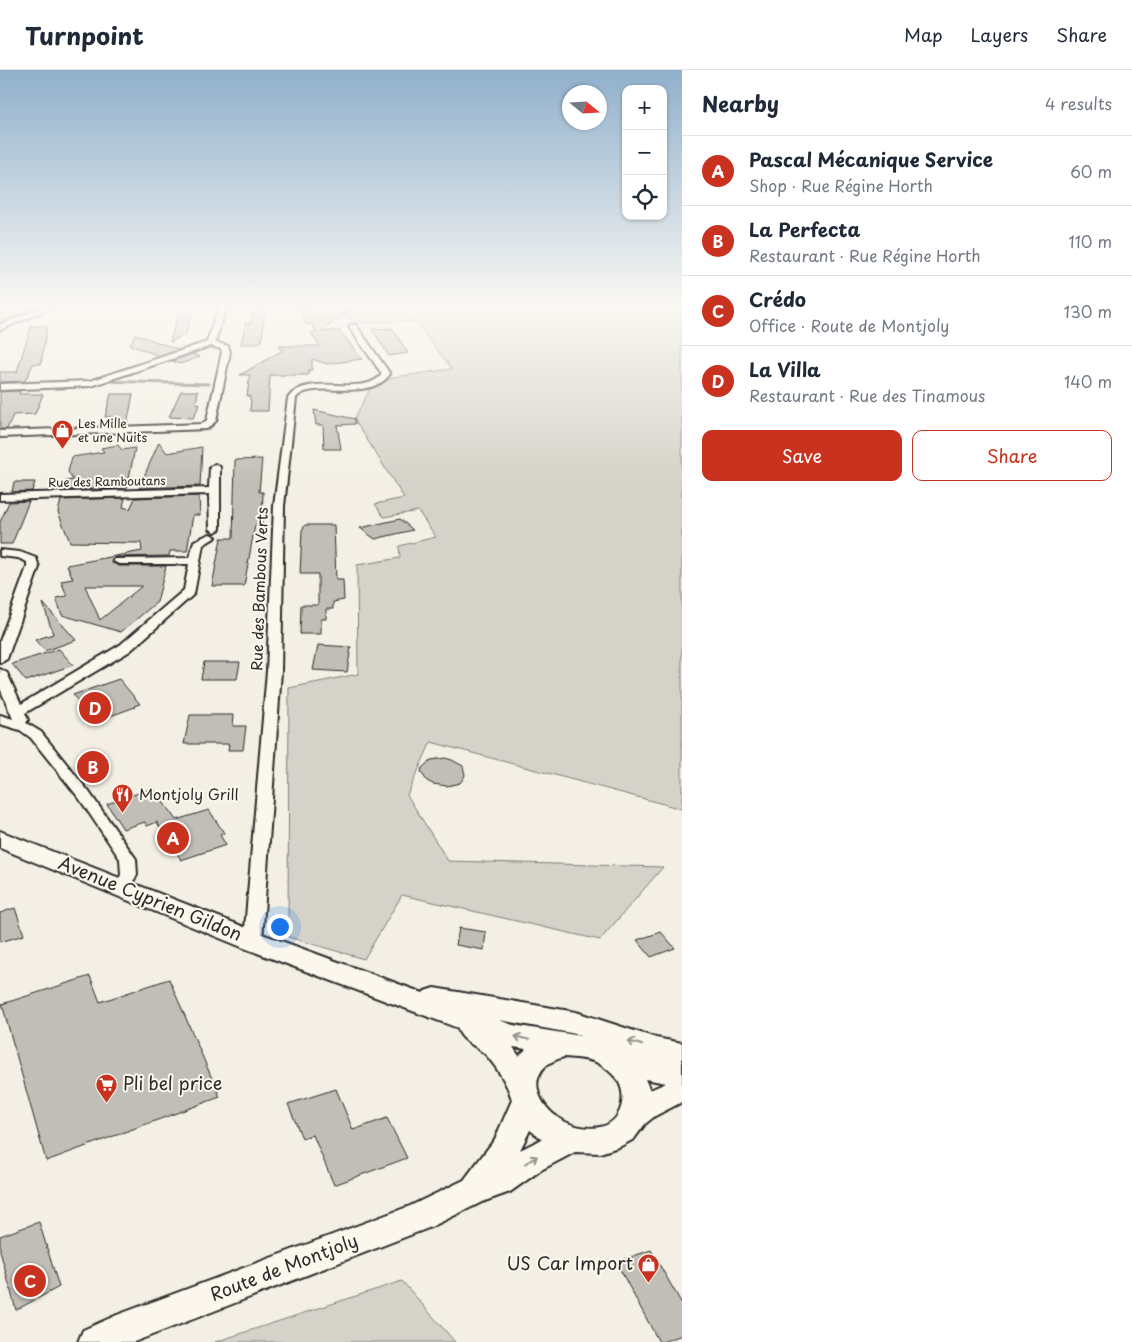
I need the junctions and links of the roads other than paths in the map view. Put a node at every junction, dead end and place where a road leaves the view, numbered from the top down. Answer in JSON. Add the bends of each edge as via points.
{"nodes":[{"id":1,"x":147,"y":364,"type":"edge"},
{"id":2,"x":223,"y":364,"type":"edge"},
{"id":3,"x":379,"y":364,"type":"edge"},
{"id":4,"x":0,"y":387,"type":"edge"},
{"id":5,"x":0,"y":434,"type":"edge"},
{"id":6,"x":215,"y":467,"type":"dead end"},
{"id":7,"x":214,"y":491,"type":"junction"},
{"id":8,"x":0,"y":497,"type":"edge"},
{"id":9,"x":212,"y":533,"type":"joint"},
{"id":10,"x":0,"y":553,"type":"edge"},
{"id":11,"x":195,"y":560,"type":"junction"},
{"id":12,"x":119,"y":561,"type":"dead end"},
{"id":13,"x":0,"y":659,"type":"edge"},
{"id":14,"x":0,"y":673,"type":"edge"},
{"id":15,"x":16,"y":712,"type":"junction"},
{"id":16,"x":0,"y":719,"type":"edge"},
{"id":17,"x":25,"y":727,"type":"junction"},
{"id":18,"x":0,"y":838,"type":"edge"},
{"id":19,"x":121,"y":887,"type":"junction"},
{"id":20,"x":253,"y":941,"type":"junction"},
{"id":21,"x":385,"y":990,"type":"junction"},
{"id":22,"x":570,"y":1045,"type":"junction"},
{"id":23,"x":682,"y":1054,"type":"edge"},
{"id":24,"x":615,"y":1059,"type":"junction"},
{"id":25,"x":682,"y":1074,"type":"edge"},
{"id":26,"x":682,"y":1090,"type":"edge"},
{"id":27,"x":525,"y":1098,"type":"junction"},
{"id":28,"x":635,"y":1115,"type":"junction"},
{"id":29,"x":572,"y":1139,"type":"junction"},
{"id":30,"x":473,"y":1191,"type":"junction"},
{"id":31,"x":95,"y":1342,"type":"edge"}],
"edges":[{"from":1,"to":4,"type":"street","via":[[74,386]]},
{"from":2,"to":5,"type":"street","via":[[211,420],[204,426]]},
{"from":3,"to":20,"type":"street","name":"Rue des Bambous Verts","via":[[386,374],[376,384],[305,389],[292,398],[279,506],[274,671]]},
{"from":6,"to":7,"type":"street"},
{"from":7,"to":8,"type":"street","name":"Rue des Ramboutans"},
{"from":7,"to":9,"type":"street"},
{"from":9,"to":11,"type":"street","via":[[198,543]]},
{"from":10,"to":13,"type":"street","via":[[32,560],[33,567]]},
{"from":11,"to":12,"type":"street"},
{"from":11,"to":15,"type":"street","via":[[190,591],[125,648]]},
{"from":14,"to":15,"type":"street"},
{"from":15,"to":17,"type":"street"},
{"from":16,"to":17,"type":"street"},
{"from":17,"to":19,"type":"street","via":[[36,735],[61,766],[128,860],[129,875]]},
{"from":18,"to":19,"type":"main road","name":"Avenue Cyprien Gildon"},
{"from":19,"to":20,"type":"main road","name":"Avenue Cyprien Gildon"},
{"from":20,"to":21,"type":"main road","name":"Avenue Cyprien Gildon"},
{"from":22,"to":21,"type":"main road","name":"Avenue Cyprien Gildon","one_way":true,"via":[[512,1036]]},
{"from":23,"to":21,"type":"main road","one_way":true,"via":[[550,1018]]},
{"from":21,"to":27,"type":"main road","name":"Avenue Cyprien Gildon","via":[[491,1041],[512,1066]]},
{"from":22,"to":24,"type":"main road","via":[[586,1046]]},
{"from":22,"to":27,"type":"main road","via":[[556,1046],[534,1059],[524,1080]]},
{"from":24,"to":25,"type":"main road"},
{"from":24,"to":28,"type":"main road","via":[[625,1068],[637,1091]]},
{"from":26,"to":28,"type":"main road","via":[[665,1096]]},
{"from":27,"to":29,"type":"main road","via":[[537,1118],[552,1130]]},
{"from":27,"to":30,"type":"main road","name":"Route de Montjoly","via":[[516,1133],[493,1169]]},
{"from":28,"to":29,"type":"main road","via":[[622,1132],[611,1137]]},
{"from":30,"to":29,"type":"main road","name":"Route de Montjoly","one_way":true,"via":[[500,1182],[530,1160]]},
{"from":30,"to":31,"type":"main road","name":"Route de Montjoly","via":[[420,1217]]}]}
